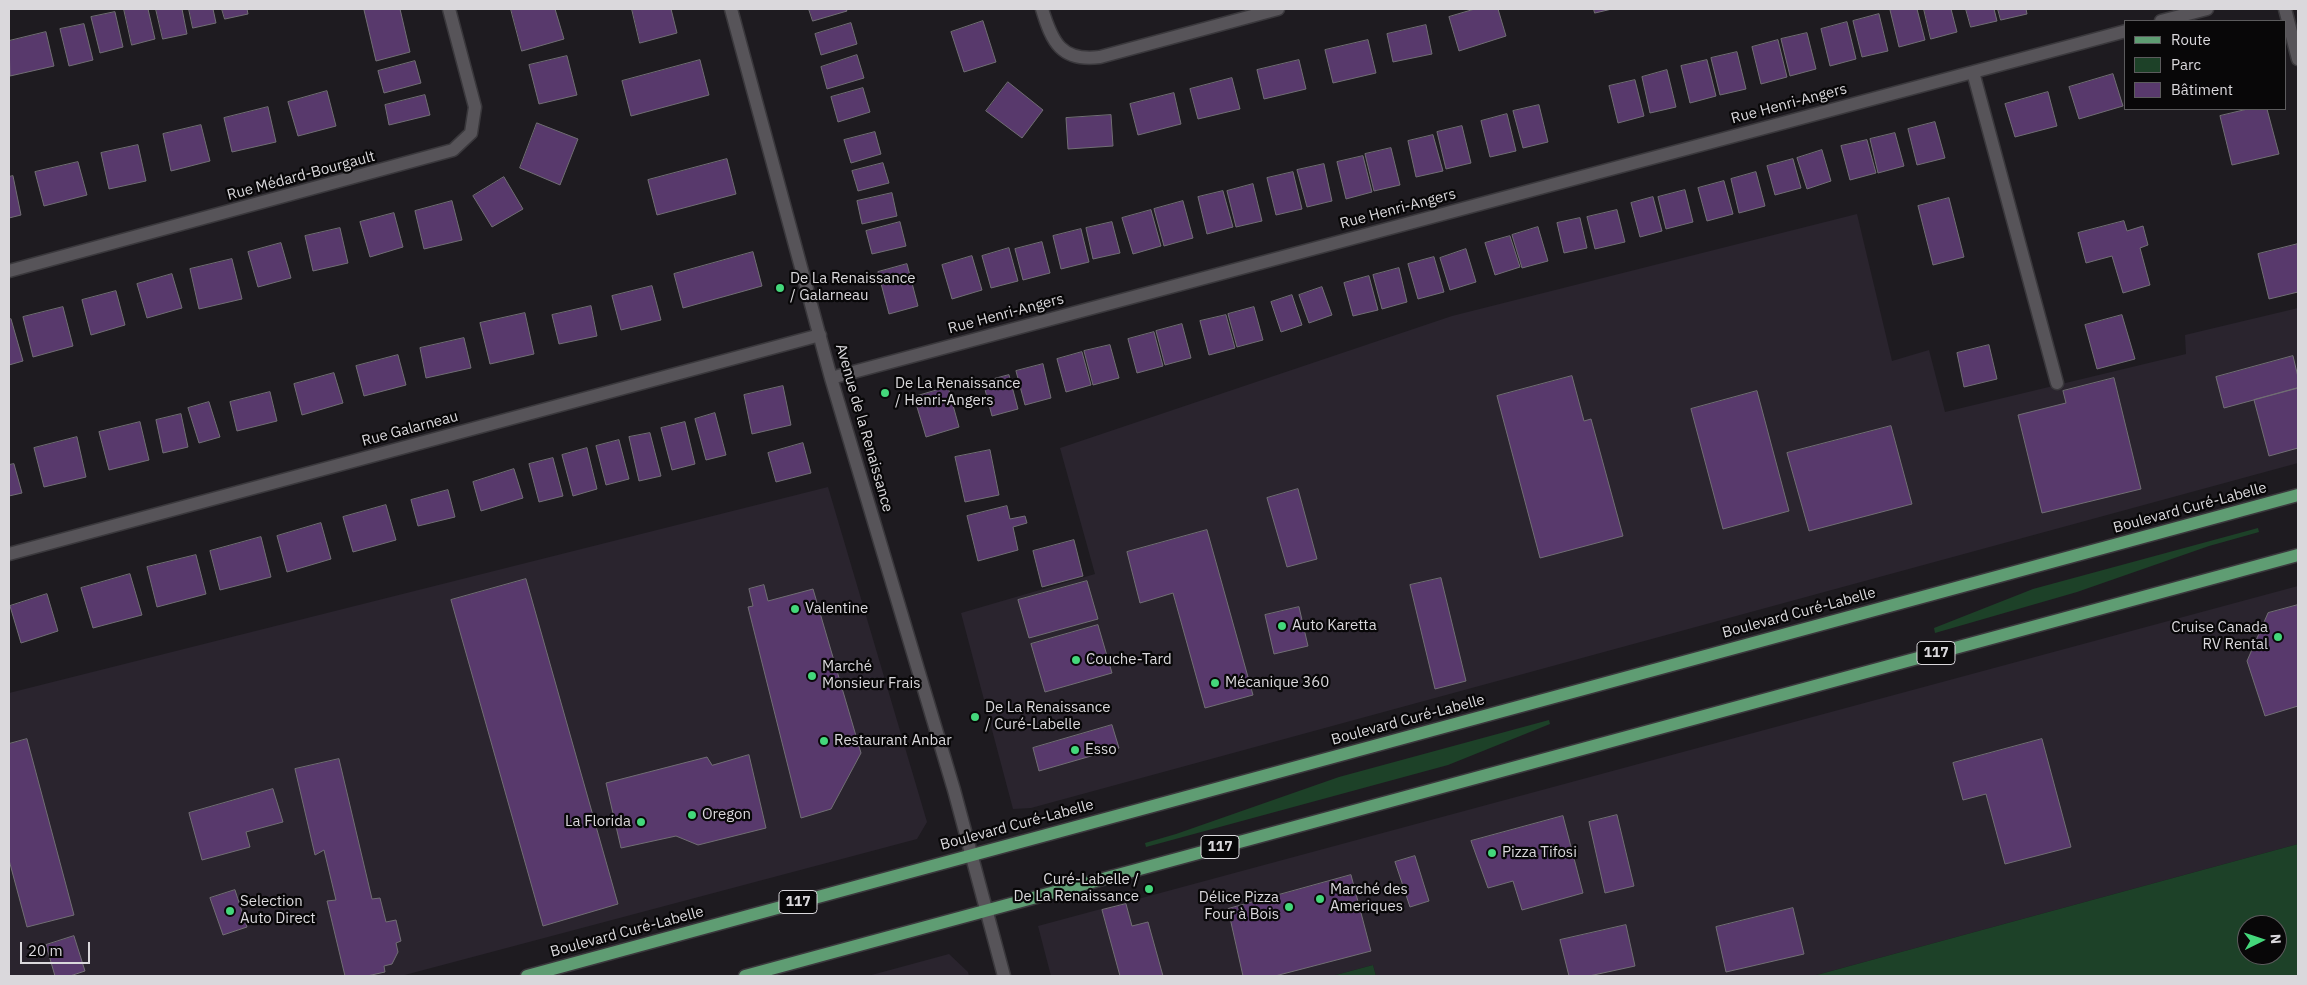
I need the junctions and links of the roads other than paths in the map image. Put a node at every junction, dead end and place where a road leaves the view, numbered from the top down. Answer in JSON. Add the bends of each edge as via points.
{"nodes":[{"id":1,"x":449,"y":9,"type":"edge"},
{"id":2,"x":731,"y":9,"type":"edge"},
{"id":3,"x":1042,"y":9,"type":"edge"},
{"id":4,"x":1278,"y":9,"type":"edge"},
{"id":5,"x":2208,"y":9,"type":"edge"},
{"id":6,"x":2285,"y":9,"type":"edge"},
{"id":7,"x":2165,"y":20,"type":"edge"},
{"id":8,"x":2124,"y":32,"type":"edge"},
{"id":9,"x":2298,"y":59,"type":"edge"},
{"id":10,"x":1973,"y":72,"type":"junction"},
{"id":11,"x":9,"y":271,"type":"edge"},
{"id":12,"x":820,"y":335,"type":"junction"},
{"id":13,"x":831,"y":378,"type":"junction"},
{"id":14,"x":2057,"y":383,"type":"dead end"},
{"id":15,"x":2298,"y":495,"type":"edge"},
{"id":16,"x":9,"y":554,"type":"edge"},
{"id":17,"x":2298,"y":555,"type":"edge"},
{"id":18,"x":971,"y":854,"type":"junction"},
{"id":19,"x":986,"y":910,"type":"junction"},
{"id":20,"x":527,"y":976,"type":"edge"},
{"id":21,"x":745,"y":976,"type":"edge"},
{"id":22,"x":1004,"y":976,"type":"edge"}],
"edges":[{"from":1,"to":11,"type":"street","name":"Rue Médard-Bourgault","via":[[475,107],[471,133],[454,150]]},
{"from":2,"to":12,"type":"street","name":"Avenue de la Renaissance"},
{"from":3,"to":4,"type":"street","via":[[1055,42],[1067,53],[1082,59],[1100,57]]},
{"from":5,"to":7,"type":"street"},
{"from":6,"to":9,"type":"street"},
{"from":8,"to":10,"type":"street","name":"Rue Henri-Angers"},
{"from":10,"to":13,"type":"street","name":"Rue Henri-Angers"},
{"from":10,"to":14,"type":"street"},
{"from":12,"to":13,"type":"street","name":"Avenue de la Renaissance"},
{"from":12,"to":16,"type":"street","name":"Rue Galarneau"},
{"from":13,"to":18,"type":"street","name":"Avenue de la Renaissance"},
{"from":15,"to":18,"type":"main road","name":"Boulevard Curé-Labelle","number":"117"},
{"from":17,"to":19,"type":"main road","number":"117"},
{"from":18,"to":19,"type":"street","name":"Avenue de la Renaissance"},
{"from":18,"to":20,"type":"main road","name":"Boulevard Curé-Labelle","number":"117"},
{"from":19,"to":21,"type":"main road","number":"117"},
{"from":19,"to":22,"type":"street","name":"Avenue de la Renaissance"}]}
